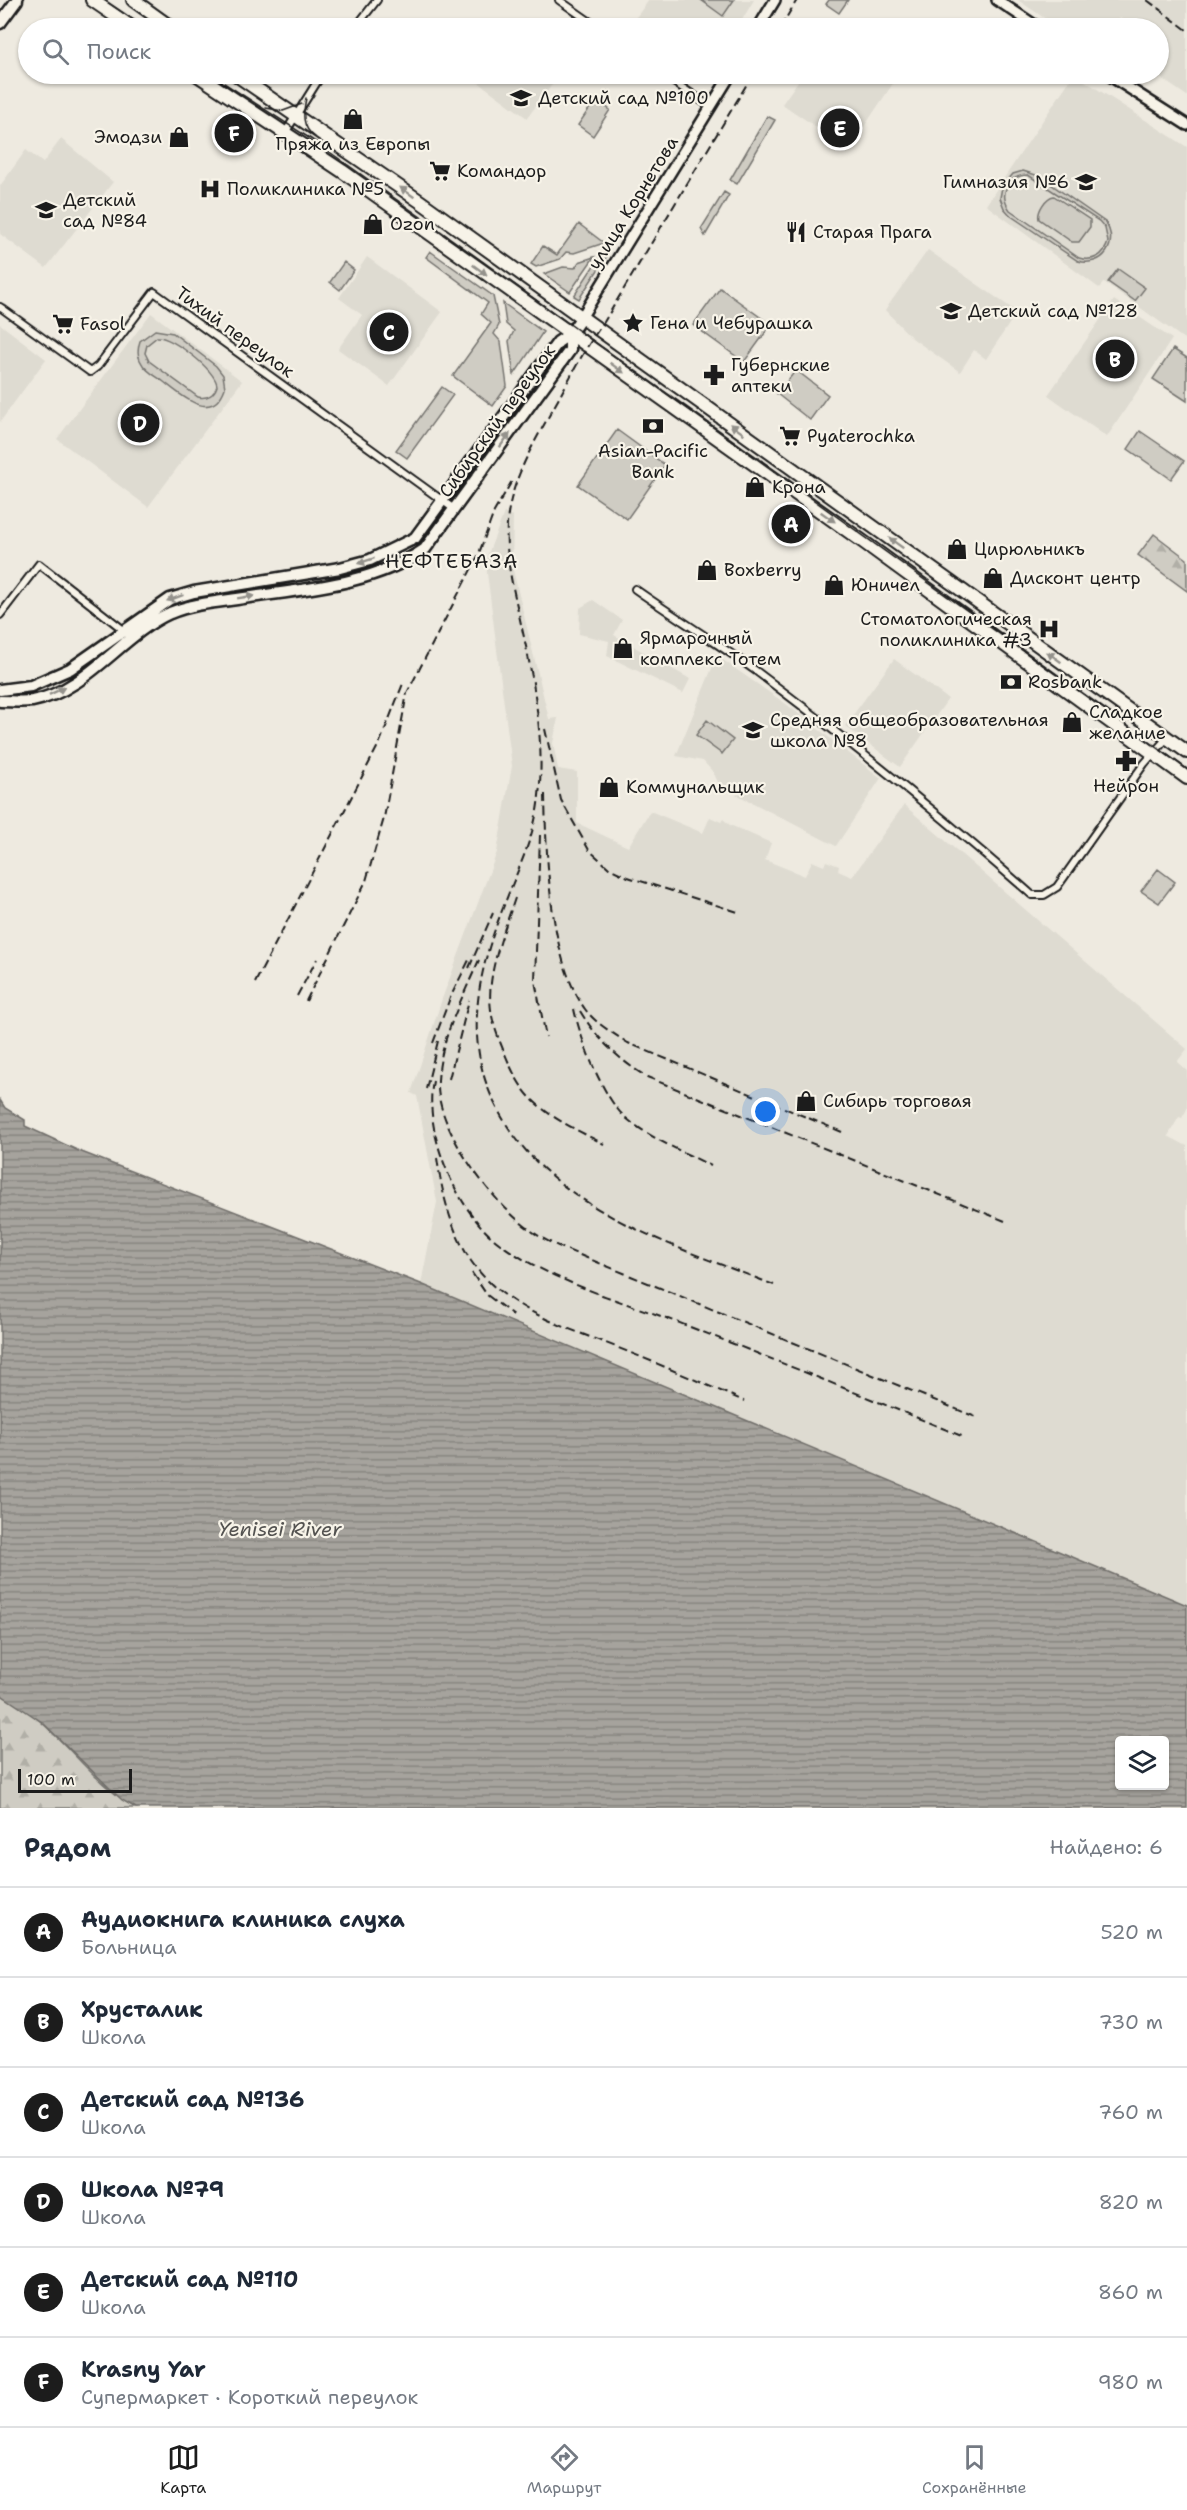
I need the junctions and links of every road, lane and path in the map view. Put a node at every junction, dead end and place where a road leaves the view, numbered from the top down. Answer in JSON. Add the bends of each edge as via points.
{"nodes":[{"id":1,"x":17,"y":0,"type":"edge"},
{"id":2,"x":92,"y":0,"type":"edge"},
{"id":3,"x":133,"y":0,"type":"edge"},
{"id":4,"x":376,"y":0,"type":"edge"},
{"id":5,"x":559,"y":0,"type":"edge"},
{"id":6,"x":774,"y":0,"type":"edge"},
{"id":7,"x":997,"y":0,"type":"edge"},
{"id":8,"x":118,"y":18,"type":"edge"},
{"id":9,"x":158,"y":18,"type":"edge"},
{"id":10,"x":362,"y":18,"type":"edge"},
{"id":11,"x":585,"y":18,"type":"edge"},
{"id":12,"x":764,"y":18,"type":"edge"},
{"id":13,"x":1024,"y":18,"type":"edge"},
{"id":14,"x":0,"y":23,"type":"edge"},
{"id":15,"x":211,"y":84,"type":"edge"},
{"id":16,"x":250,"y":84,"type":"edge"},
{"id":17,"x":315,"y":84,"type":"edge"},
{"id":18,"x":677,"y":84,"type":"edge"},
{"id":19,"x":725,"y":84,"type":"edge"},
{"id":20,"x":1123,"y":84,"type":"edge"},
{"id":21,"x":711,"y":107,"type":"junction"},
{"id":22,"x":296,"y":116,"type":"junction"},
{"id":23,"x":1187,"y":125,"type":"edge"},
{"id":24,"x":284,"y":134,"type":"junction"},
{"id":25,"x":0,"y":307,"type":"edge"},
{"id":26,"x":580,"y":318,"type":"junction"},
{"id":27,"x":570,"y":334,"type":"junction"},
{"id":28,"x":443,"y":501,"type":"junction"},
{"id":29,"x":454,"y":509,"type":"junction"},
{"id":30,"x":635,"y":590,"type":"dead end"},
{"id":31,"x":0,"y":615,"type":"edge"},
{"id":32,"x":126,"y":631,"type":"junction"},
{"id":33,"x":70,"y":669,"type":"junction"},
{"id":34,"x":77,"y":680,"type":"junction"},
{"id":35,"x":0,"y":690,"type":"edge"},
{"id":36,"x":0,"y":701,"type":"edge"},
{"id":37,"x":1167,"y":738,"type":"junction"},
{"id":38,"x":1187,"y":752,"type":"edge"},
{"id":39,"x":1154,"y":753,"type":"junction"},
{"id":40,"x":1187,"y":778,"type":"edge"}],
"edges":[{"from":1,"to":14,"type":"main road"},
{"from":2,"to":8,"type":"highway"},
{"from":3,"to":9,"type":"highway"},
{"from":4,"to":10,"type":"street"},
{"from":5,"to":11,"type":"street"},
{"from":6,"to":12,"type":"main road"},
{"from":7,"to":13,"type":"main road"},
{"from":15,"to":24,"type":"highway"},
{"from":16,"to":22,"type":"highway"},
{"from":17,"to":22,"type":"street"},
{"from":18,"to":21,"type":"street"},
{"from":19,"to":21,"type":"main road","name":"улица Корнетова"},
{"from":20,"to":23,"type":"main road"},
{"from":21,"to":26,"type":"main road","name":"улица Корнетова"},
{"from":22,"to":24,"type":"street"},
{"from":26,"to":22,"type":"highway","one_way":true},
{"from":24,"to":27,"type":"highway","one_way":true},
{"from":25,"to":28,"type":"street","name":"Тихий переулок","via":[[90,372],[154,292]]},
{"from":26,"to":27,"type":"main road"},
{"from":37,"to":26,"type":"highway","one_way":true},
{"from":27,"to":28,"type":"main road","name":"Сибирский переулок","via":[[558,342]]},
{"from":29,"to":27,"type":"main road","name":"Сибирский переулок","one_way":true,"via":[[570,350]]},
{"from":27,"to":39,"type":"highway","one_way":true},
{"from":28,"to":29,"type":"street"},
{"from":28,"to":32,"type":"main road","name":"Сибирский переулок","one_way":true,"via":[[415,538],[370,560],[194,592],[161,604]]},
{"from":34,"to":29,"type":"main road","name":"Сибирский переулок","one_way":true,"via":[[169,614],[195,605],[383,572],[425,549]]},
{"from":30,"to":39,"type":"street","via":[[795,702],[1032,895],[1044,895],[1057,887]]},
{"from":31,"to":32,"type":"street","via":[[39,564]]},
{"from":32,"to":33,"type":"main road","name":"Сибирский переулок"},
{"from":33,"to":34,"type":"main road"},
{"from":33,"to":35,"type":"main road","name":"Сибирский переулок","via":[[31,686]]},
{"from":36,"to":34,"type":"main road","name":"Сибирский переулок","one_way":true,"via":[[32,701]]},
{"from":37,"to":38,"type":"highway"},
{"from":37,"to":39,"type":"street"},
{"from":39,"to":40,"type":"highway"}]}
